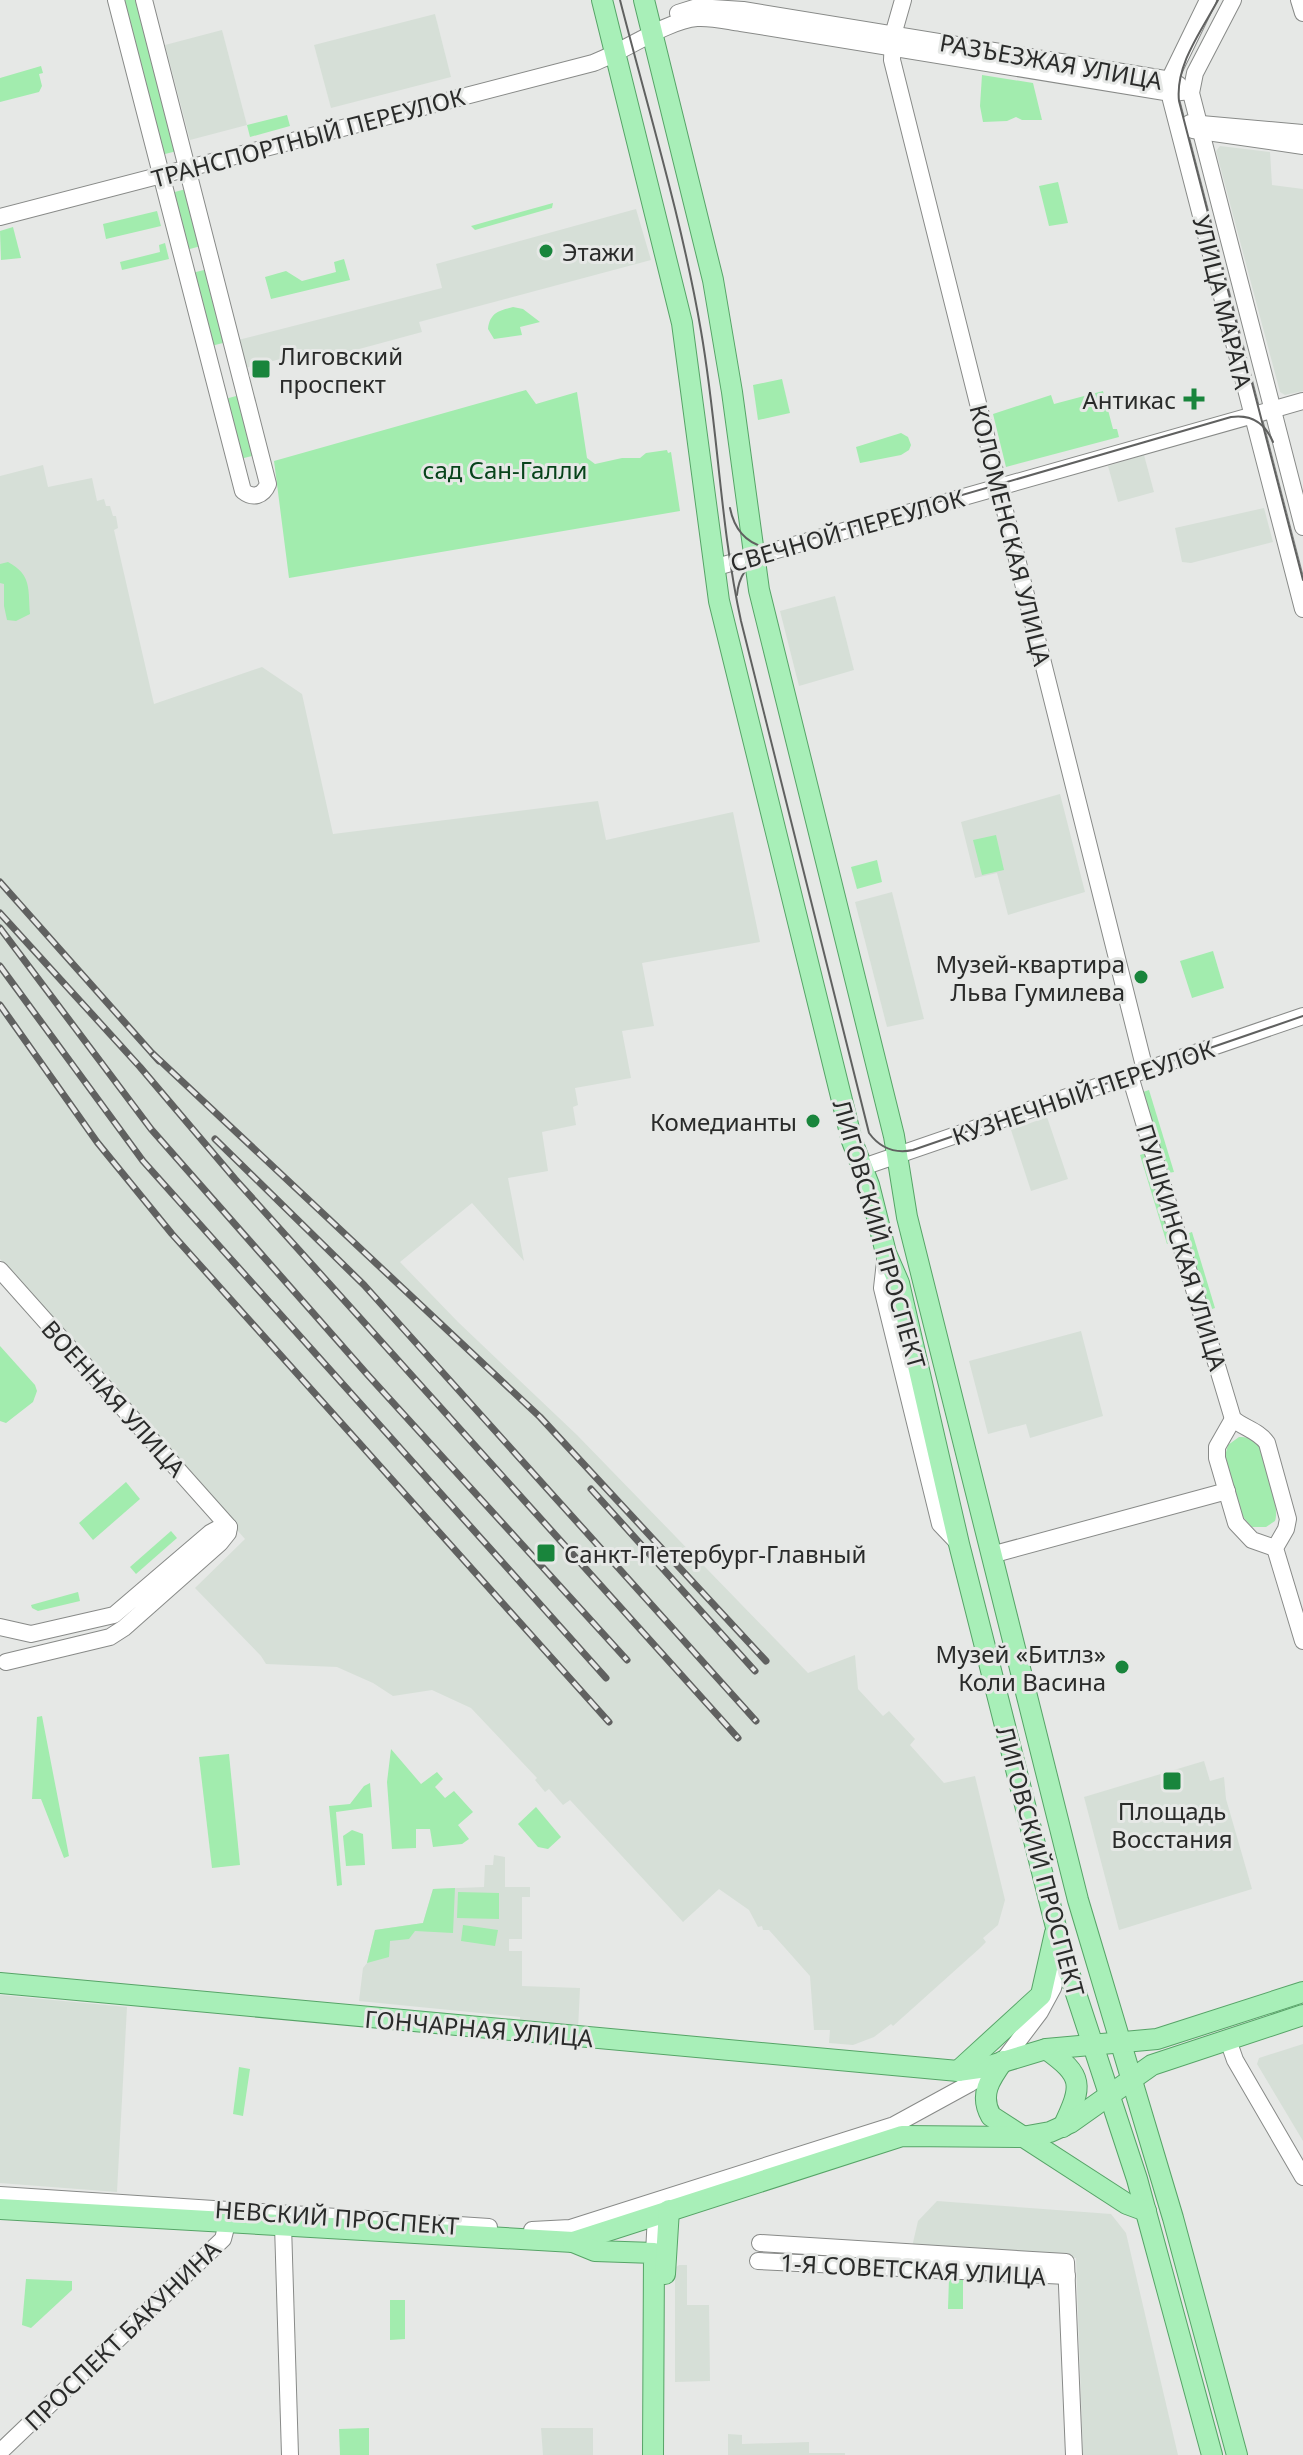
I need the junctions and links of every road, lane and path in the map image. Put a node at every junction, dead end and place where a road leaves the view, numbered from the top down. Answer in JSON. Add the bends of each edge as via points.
{"nodes":[{"id":1,"x":116,"y":0,"type":"edge"},
{"id":2,"x":144,"y":0,"type":"edge"},
{"id":3,"x":602,"y":0,"type":"edge"},
{"id":4,"x":644,"y":0,"type":"edge"},
{"id":5,"x":903,"y":0,"type":"edge"},
{"id":6,"x":1208,"y":0,"type":"edge"},
{"id":7,"x":1233,"y":0,"type":"edge"},
{"id":8,"x":1299,"y":0,"type":"edge"},
{"id":9,"x":697,"y":8,"type":"edge"},
{"id":10,"x":1303,"y":13,"type":"edge"},
{"id":11,"x":652,"y":28,"type":"junction"},
{"id":12,"x":893,"y":41,"type":"junction"},
{"id":13,"x":616,"y":54,"type":"junction"},
{"id":14,"x":1171,"y":86,"type":"junction"},
{"id":15,"x":1191,"y":91,"type":"junction"},
{"id":16,"x":1177,"y":124,"type":"junction"},
{"id":17,"x":1200,"y":128,"type":"junction"},
{"id":18,"x":1303,"y":133,"type":"edge"},
{"id":19,"x":1303,"y":146,"type":"edge"},
{"id":20,"x":187,"y":168,"type":"junction"},
{"id":21,"x":161,"y":175,"type":"junction"},
{"id":22,"x":0,"y":217,"type":"edge"},
{"id":23,"x":209,"y":254,"type":"junction"},
{"id":24,"x":183,"y":261,"type":"junction"},
{"id":25,"x":234,"y":353,"type":"junction"},
{"id":26,"x":209,"y":359,"type":"junction"},
{"id":27,"x":1303,"y":401,"type":"edge"},
{"id":28,"x":1272,"y":408,"type":"junction"},
{"id":29,"x":1252,"y":415,"type":"junction"},
{"id":30,"x":999,"y":486,"type":"junction"},
{"id":31,"x":1303,"y":527,"type":"edge"},
{"id":32,"x":753,"y":557,"type":"junction"},
{"id":33,"x":713,"y":568,"type":"junction"},
{"id":34,"x":1303,"y":609,"type":"edge"},
{"id":35,"x":1303,"y":1016,"type":"edge"},
{"id":36,"x":1138,"y":1073,"type":"junction"},
{"id":37,"x":877,"y":1168,"type":"junction"},
{"id":38,"x":0,"y":1270,"type":"edge"},
{"id":39,"x":1235,"y":1427,"type":"junction"},
{"id":40,"x":1227,"y":1491,"type":"junction"},
{"id":41,"x":229,"y":1527,"type":"junction"},
{"id":42,"x":1273,"y":1543,"type":"junction"},
{"id":43,"x":991,"y":1555,"type":"junction"},
{"id":44,"x":0,"y":1627,"type":"edge"},
{"id":45,"x":1303,"y":1641,"type":"edge"},
{"id":46,"x":6,"y":1662,"type":"dead end"},
{"id":47,"x":1039,"y":1747,"type":"junction"},
{"id":48,"x":1011,"y":1754,"type":"junction"},
{"id":49,"x":1056,"y":1930,"type":"junction"},
{"id":50,"x":1062,"y":1951,"type":"junction"},
{"id":51,"x":0,"y":1983,"type":"edge"},
{"id":52,"x":1303,"y":1992,"type":"edge"},
{"id":53,"x":1303,"y":2015,"type":"edge"},
{"id":54,"x":1228,"y":2040,"type":"junction"},
{"id":55,"x":1121,"y":2042,"type":"junction"},
{"id":56,"x":1093,"y":2044,"type":"junction"},
{"id":57,"x":1046,"y":2049,"type":"junction"},
{"id":58,"x":1003,"y":2061,"type":"junction"},
{"id":59,"x":958,"y":2071,"type":"junction"},
{"id":60,"x":1133,"y":2077,"type":"junction"},
{"id":61,"x":1111,"y":2094,"type":"junction"},
{"id":62,"x":1063,"y":2127,"type":"junction"},
{"id":63,"x":1022,"y":2137,"type":"junction"},
{"id":64,"x":1303,"y":2177,"type":"edge"},
{"id":65,"x":0,"y":2195,"type":"edge"},
{"id":66,"x":665,"y":2208,"type":"junction"},
{"id":67,"x":0,"y":2209,"type":"edge"},
{"id":68,"x":1146,"y":2211,"type":"junction"},
{"id":69,"x":229,"y":2216,"type":"junction"},
{"id":70,"x":283,"y":2225,"type":"junction"},
{"id":71,"x":573,"y":2242,"type":"junction"},
{"id":72,"x":760,"y":2243,"type":"dead end"},
{"id":73,"x":654,"y":2253,"type":"junction"},
{"id":74,"x":758,"y":2261,"type":"dead end"},
{"id":75,"x":1067,"y":2270,"type":"junction"},
{"id":76,"x":1,"y":2451,"type":"edge"},
{"id":77,"x":290,"y":2455,"type":"edge"},
{"id":78,"x":653,"y":2455,"type":"edge"},
{"id":79,"x":664,"y":2455,"type":"edge"},
{"id":80,"x":1074,"y":2455,"type":"edge"},
{"id":81,"x":1212,"y":2455,"type":"edge"},
{"id":82,"x":1237,"y":2455,"type":"edge"}],
"edges":[{"from":1,"to":21,"type":"street"},
{"from":2,"to":20,"type":"street"},
{"from":3,"to":13,"type":"main road","name":"ЛИГОВСКИЙ ПРОСПЕКТ"},
{"from":4,"to":11,"type":"main road","name":"ЛИГОВСКИЙ ПРОСПЕКТ"},
{"from":5,"to":12,"type":"street","name":"КОЛОМЕНСКАЯ УЛИЦА"},
{"from":6,"to":14,"type":"street","via":[[1175,65]]},
{"from":7,"to":15,"type":"street"},
{"from":8,"to":10,"type":"street"},
{"from":9,"to":11,"type":"street","name":"ТРАНСПОРТНЫЙ ПЕРЕУЛОК"},
{"from":9,"to":12,"type":"street","name":"РАЗЪЕЗЖАЯ УЛИЦА","via":[[743,10]]},
{"from":11,"to":13,"type":"street","name":"ТРАНСПОРТНЫЙ ПЕРЕУЛОК"},
{"from":11,"to":32,"type":"main road","name":"ЛИГОВСКИЙ ПРОСПЕКТ","via":[[716,294]]},
{"from":12,"to":14,"type":"street","name":"РАЗЪЕЗЖАЯ УЛИЦА"},
{"from":12,"to":30,"type":"street","name":"КОЛОМЕНСКАЯ УЛИЦА","via":[[892,60]]},
{"from":13,"to":20,"type":"street","name":"ТРАНСПОРТНЫЙ ПЕРЕУЛОК"},
{"from":13,"to":33,"type":"main road","name":"ЛИГОВСКИЙ ПРОСПЕКТ","via":[[682,323]]},
{"from":14,"to":15,"type":"street","name":"РАЗЪЕЗЖАЯ УЛИЦА"},
{"from":14,"to":16,"type":"street","name":"УЛИЦА МАРАТА"},
{"from":15,"to":17,"type":"street","name":"УЛИЦА МАРАТА"},
{"from":16,"to":17,"type":"street","name":"РАЗЪЕЗЖАЯ УЛИЦА"},
{"from":16,"to":29,"type":"street","name":"УЛИЦА МАРАТА"},
{"from":17,"to":18,"type":"street","name":"РАЗЪЕЗЖАЯ УЛИЦА"},
{"from":17,"to":19,"type":"street","name":"РАЗЪЕЗЖАЯ УЛИЦА"},
{"from":17,"to":28,"type":"street","name":"УЛИЦА МАРАТА"},
{"from":20,"to":21,"type":"street","name":"ТРАНСПОРТНЫЙ ПЕРЕУЛОК"},
{"from":20,"to":23,"type":"street"},
{"from":21,"to":22,"type":"street","name":"ТРАНСПОРТНЫЙ ПЕРЕУЛОК"},
{"from":21,"to":24,"type":"street"},
{"from":23,"to":24,"type":"street"},
{"from":23,"to":25,"type":"street"},
{"from":24,"to":26,"type":"street"},
{"from":25,"to":26,"type":"street"},
{"from":25,"to":26,"type":"street","via":[[268,484],[258,495],[243,491]]},
{"from":27,"to":28,"type":"street","name":"СВЕЧНОЙ ПЕРЕУЛОК"},
{"from":28,"to":29,"type":"street","name":"СВЕЧНОЙ ПЕРЕУЛОК"},
{"from":28,"to":31,"type":"street","name":"УЛИЦА МАРАТА"},
{"from":29,"to":30,"type":"street","name":"СВЕЧНОЙ ПЕРЕУЛОК"},
{"from":29,"to":34,"type":"street","name":"УЛИЦА МАРАТА"},
{"from":30,"to":32,"type":"street","name":"СВЕЧНОЙ ПЕРЕУЛОК"},
{"from":30,"to":36,"type":"street","name":"КОЛОМЕНСКАЯ УЛИЦА"},
{"from":32,"to":33,"type":"street","name":"СВЕЧНОЙ ПЕРЕУЛОК"},
{"from":32,"to":37,"type":"main road","name":"ЛИГОВСКИЙ ПРОСПЕКТ","via":[[894,1136]]},
{"from":33,"to":37,"type":"main road","name":"ЛИГОВСКИЙ ПРОСПЕКТ","via":[[852,1141]]},
{"from":35,"to":36,"type":"street","name":"КУЗНЕЧНЫЙ ПЕРЕУЛОК"},
{"from":36,"to":37,"type":"street","name":"КУЗНЕЧНЫЙ ПЕРЕУЛОК"},
{"from":36,"to":39,"type":"street","name":"ПУШКИНСКАЯ УЛИЦА"},
{"from":37,"to":43,"type":"main road","name":"ЛИГОВСКИЙ ПРОСПЕКТ","via":[[900,1183]]},
{"from":37,"to":48,"type":"main road","name":"ЛИГОВСКИЙ ПРОСПЕКТ","via":[[886,1253],[899,1283]]},
{"from":38,"to":41,"type":"street","name":"ВОЕННАЯ УЛИЦА"},
{"from":39,"to":40,"type":"street","name":"ПУШКИНСКАЯ УЛИЦА","via":[[1217,1447]]},
{"from":39,"to":42,"type":"street","name":"ПУШКИНСКАЯ УЛИЦА","via":[[1263,1436],[1267,1443],[1288,1519]]},
{"from":40,"to":42,"type":"street","name":"ПУШКИНСКАЯ УЛИЦА","via":[[1243,1532],[1252,1540]]},
{"from":40,"to":43,"type":"street"},
{"from":41,"to":44,"type":"street","via":[[210,1533],[114,1615],[31,1634]]},
{"from":41,"to":46,"type":"street","via":[[220,1543],[114,1635]]},
{"from":42,"to":45,"type":"street","name":"ПУШКИНСКАЯ УЛИЦА"},
{"from":43,"to":47,"type":"main road","name":"ЛИГОВСКИЙ ПРОСПЕКТ"},
{"from":47,"to":48,"type":"main road"},
{"from":47,"to":55,"type":"main road","name":"ЛИГОВСКИЙ ПРОСПЕКТ"},
{"from":48,"to":49,"type":"main road","name":"ЛИГОВСКИЙ ПРОСПЕКТ"},
{"from":49,"to":50,"type":"main road","name":"ЛИГОВСКИЙ ПРОСПЕКТ"},
{"from":49,"to":59,"type":"main road","via":[[1041,1995]]},
{"from":50,"to":56,"type":"main road","name":"ЛИГОВСКИЙ ПРОСПЕКТ"},
{"from":50,"to":58,"type":"street","via":[[1048,1999]]},
{"from":51,"to":59,"type":"main road","name":"ГОНЧАРНАЯ УЛИЦА"},
{"from":52,"to":55,"type":"main road","name":"НЕВСКИЙ ПРОСПЕКТ","via":[[1157,2039]]},
{"from":53,"to":54,"type":"main road","name":"НЕВСКИЙ ПРОСПЕКТ"},
{"from":54,"to":60,"type":"main road","name":"НЕВСКИЙ ПРОСПЕКТ","via":[[1159,2062]]},
{"from":54,"to":64,"type":"street"},
{"from":55,"to":56,"type":"main road","name":"НЕВСКИЙ ПРОСПЕКТ"},
{"from":55,"to":60,"type":"main road","name":"ЛИГОВСКИЙ ПРОСПЕКТ"},
{"from":56,"to":57,"type":"main road","name":"НЕВСКИЙ ПРОСПЕКТ"},
{"from":56,"to":60,"type":"main road"},
{"from":56,"to":61,"type":"main road","name":"ЛИГОВСКИЙ ПРОСПЕКТ"},
{"from":57,"to":58,"type":"main road","name":"НЕВСКИЙ ПРОСПЕКТ"},
{"from":57,"to":62,"type":"main road","via":[[1075,2076],[1076,2094]]},
{"from":58,"to":59,"type":"main road"},
{"from":58,"to":63,"type":"main road","via":[[987,2087],[985,2102],[996,2122]]},
{"from":58,"to":66,"type":"street","name":"НЕВСКИЙ ПРОСПЕКТ","via":[[894,2125]]},
{"from":60,"to":61,"type":"main road","name":"НЕВСКИЙ ПРОСПЕКТ"},
{"from":60,"to":82,"type":"main road","name":"ЛИГОВСКИЙ ПРОСПЕКТ"},
{"from":61,"to":62,"type":"main road","name":"НЕВСКИЙ ПРОСПЕКТ"},
{"from":61,"to":68,"type":"main road","name":"ЛИГОВСКИЙ ПРОСПЕКТ"},
{"from":62,"to":63,"type":"main road","name":"НЕВСКИЙ ПРОСПЕКТ"},
{"from":63,"to":66,"type":"main road","name":"НЕВСКИЙ ПРОСПЕКТ","via":[[902,2136]]},
{"from":63,"to":68,"type":"main road"},
{"from":65,"to":69,"type":"street","name":"НЕВСКИЙ ПРОСПЕКТ"},
{"from":66,"to":69,"type":"street","name":"НЕВСКИЙ ПРОСПЕКТ","via":[[552,2231]]},
{"from":66,"to":71,"type":"main road","name":"НЕВСКИЙ ПРОСПЕКТ"},
{"from":66,"to":73,"type":"street"},
{"from":66,"to":79,"type":"main road"},
{"from":67,"to":69,"type":"main road","name":"НЕВСКИЙ ПРОСПЕКТ"},
{"from":68,"to":81,"type":"main road","name":"ЛИГОВСКИЙ ПРОСПЕКТ"},
{"from":69,"to":70,"type":"main road","name":"НЕВСКИЙ ПРОСПЕКТ"},
{"from":69,"to":76,"type":"street","name":"ПРОСПЕКТ БАКУНИНА","via":[[223,2239]]},
{"from":70,"to":71,"type":"main road","name":"НЕВСКИЙ ПРОСПЕКТ"},
{"from":70,"to":77,"type":"street"},
{"from":71,"to":73,"type":"main road","name":"НЕВСКИЙ ПРОСПЕКТ","via":[[595,2251]]},
{"from":72,"to":75,"type":"street","name":"1-Я СОВЕТСКАЯ УЛИЦА"},
{"from":73,"to":78,"type":"main road"},
{"from":74,"to":75,"type":"street","name":"1-Я СОВЕТСКАЯ УЛИЦА"},
{"from":75,"to":80,"type":"street"}]}
